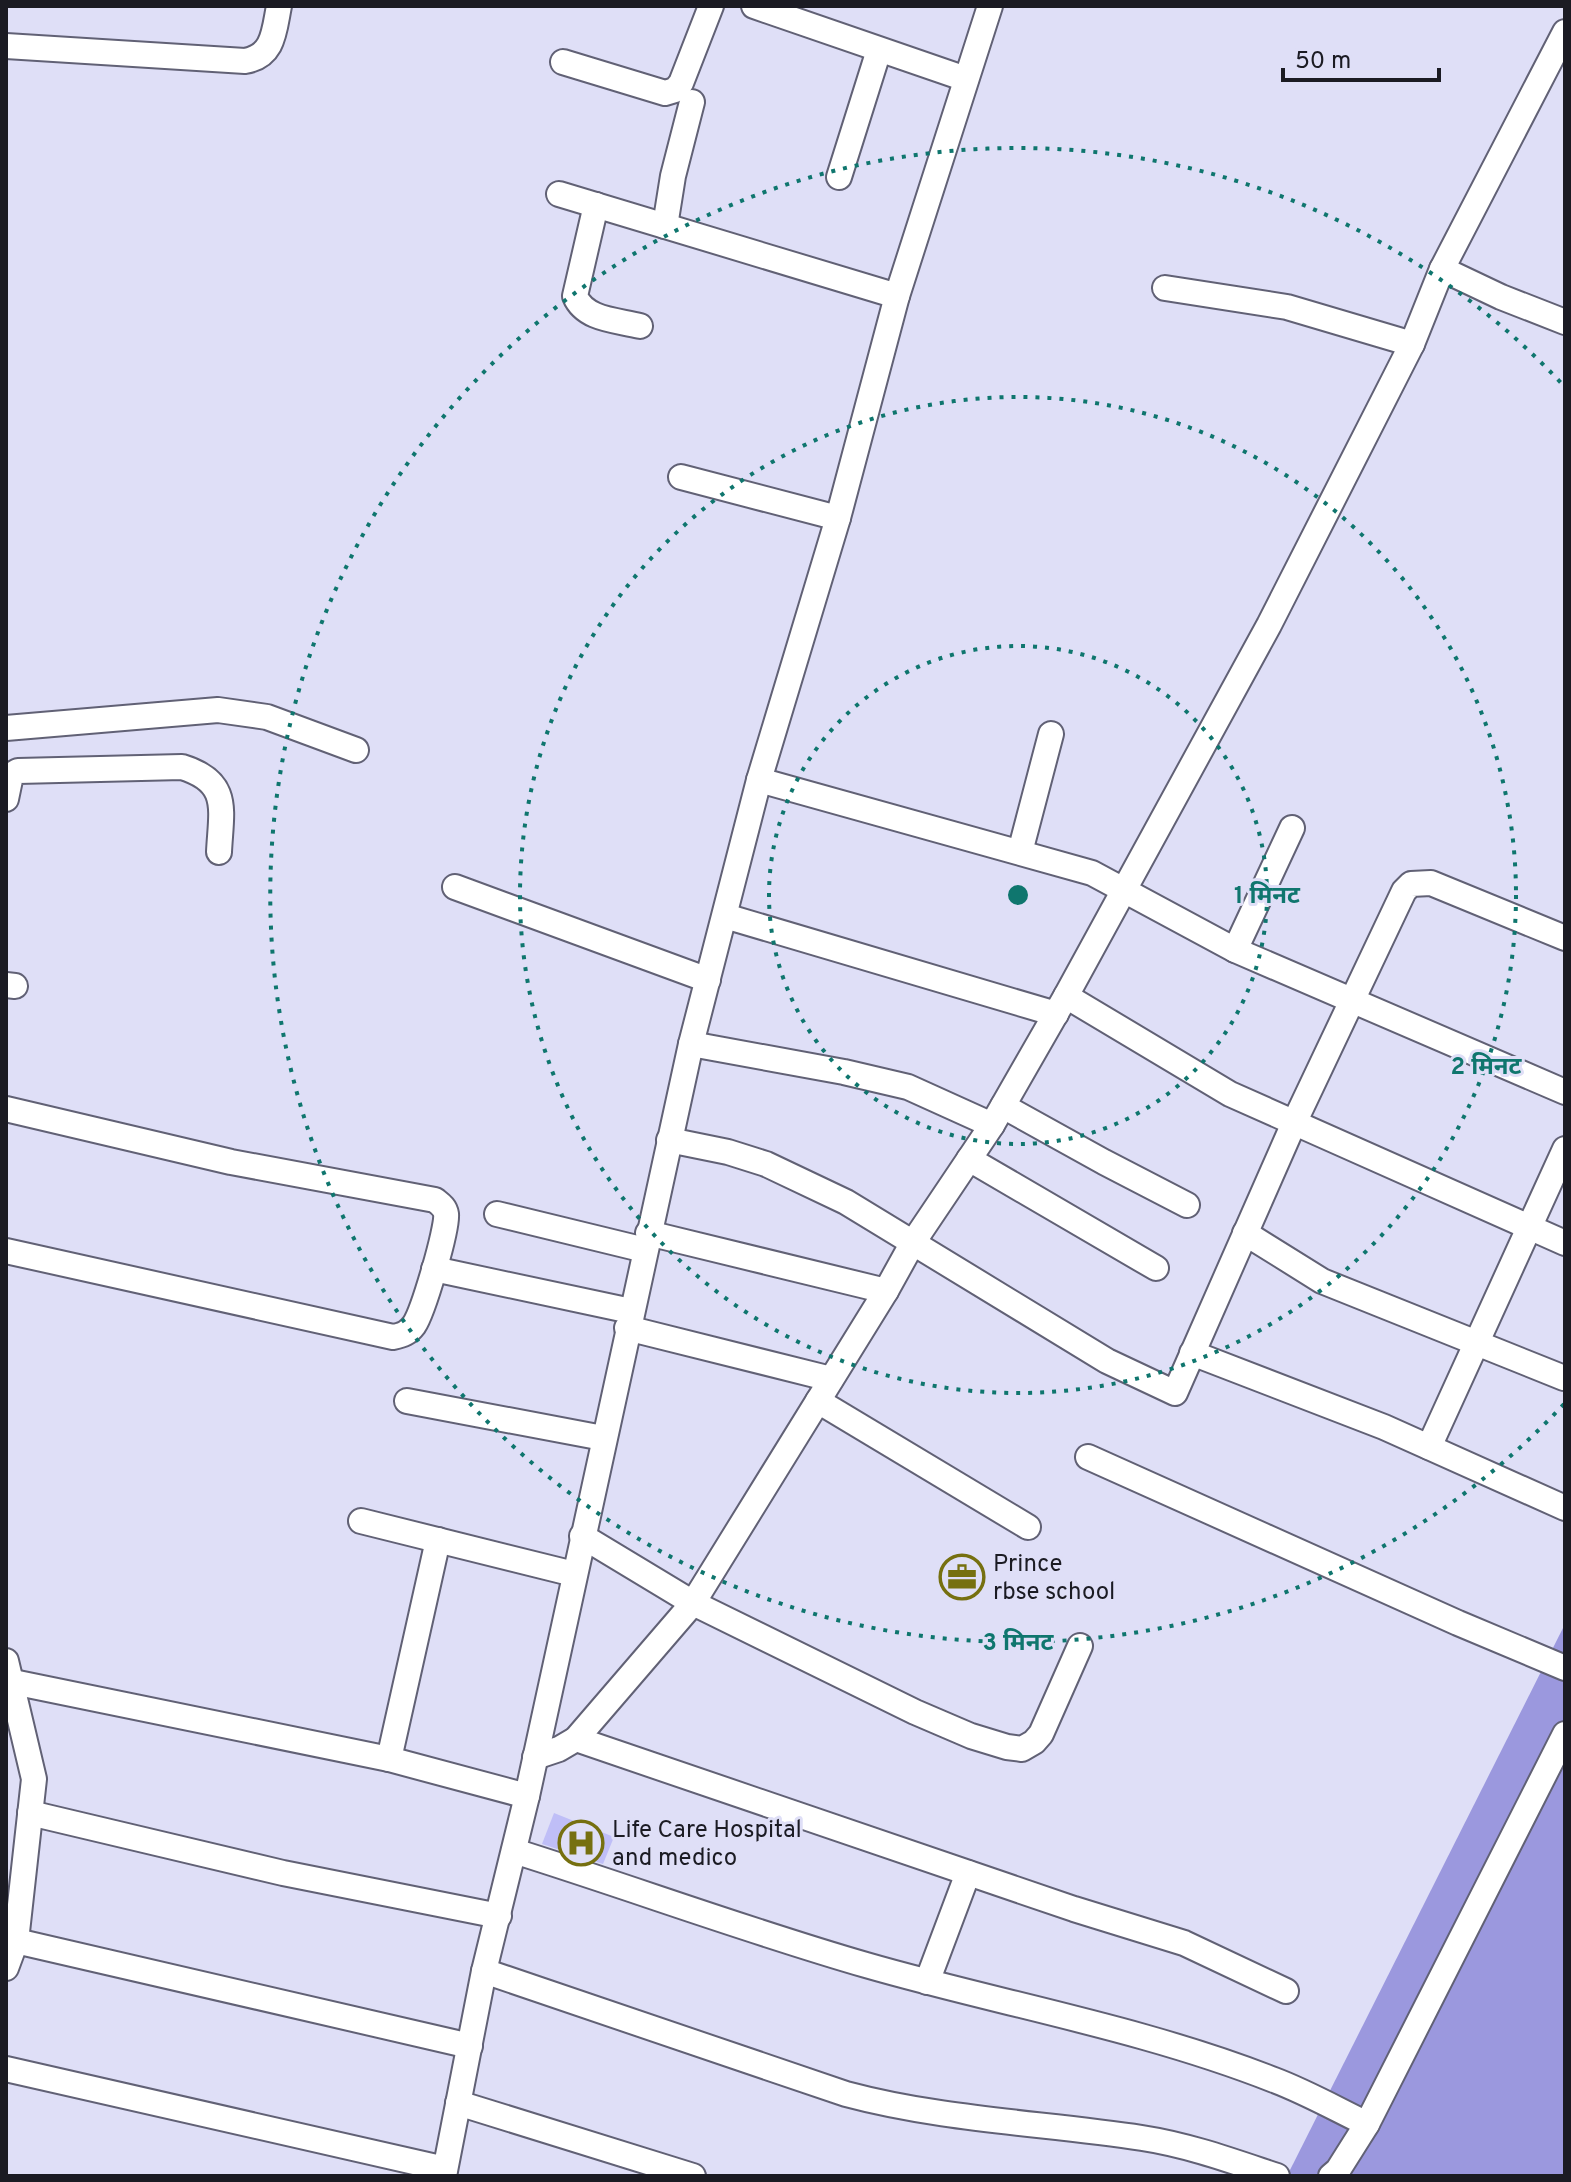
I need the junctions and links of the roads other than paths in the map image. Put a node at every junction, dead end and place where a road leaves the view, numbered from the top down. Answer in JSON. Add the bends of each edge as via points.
{"nodes":[{"id":1,"x":279,"y":6,"type":"edge"},
{"id":2,"x":711,"y":6,"type":"edge"},
{"id":3,"x":754,"y":6,"type":"edge"},
{"id":4,"x":990,"y":6,"type":"edge"},
{"id":5,"x":1565,"y":32,"type":"edge"},
{"id":6,"x":6,"y":46,"type":"edge"},
{"id":7,"x":879,"y":50,"type":"junction"},
{"id":8,"x":563,"y":62,"type":"dead end"},
{"id":9,"x":966,"y":79,"type":"junction"},
{"id":10,"x":692,"y":102,"type":"dead end"},
{"id":11,"x":839,"y":177,"type":"dead end"},
{"id":12,"x":559,"y":194,"type":"dead end"},
{"id":13,"x":596,"y":205,"type":"junction"},
{"id":14,"x":665,"y":226,"type":"junction"},
{"id":15,"x":1442,"y":269,"type":"junction"},
{"id":16,"x":1165,"y":288,"type":"dead end"},
{"id":17,"x":897,"y":296,"type":"junction"},
{"id":18,"x":1565,"y":322,"type":"edge"},
{"id":19,"x":640,"y":326,"type":"dead end"},
{"id":20,"x":1412,"y":344,"type":"junction"},
{"id":21,"x":681,"y":477,"type":"dead end"},
{"id":22,"x":838,"y":518,"type":"junction"},
{"id":23,"x":6,"y":728,"type":"edge"},
{"id":24,"x":1051,"y":734,"type":"dead end"},
{"id":25,"x":356,"y":750,"type":"dead end"},
{"id":26,"x":759,"y":780,"type":"junction"},
{"id":27,"x":6,"y":799,"type":"edge"},
{"id":28,"x":1292,"y":828,"type":"dead end"},
{"id":29,"x":219,"y":852,"type":"dead end"},
{"id":30,"x":1020,"y":852,"type":"junction"},
{"id":31,"x":455,"y":887,"type":"dead end"},
{"id":32,"x":1123,"y":889,"type":"junction"},
{"id":33,"x":725,"y":916,"type":"junction"},
{"id":34,"x":1565,"y":938,"type":"edge"},
{"id":35,"x":1235,"y":950,"type":"junction"},
{"id":36,"x":708,"y":980,"type":"junction"},
{"id":37,"x":1351,"y":1000,"type":"junction"},
{"id":38,"x":1061,"y":1005,"type":"junction"},
{"id":39,"x":691,"y":1044,"type":"junction"},
{"id":40,"x":1565,"y":1092,"type":"edge"},
{"id":41,"x":6,"y":1109,"type":"edge"},
{"id":42,"x":997,"y":1115,"type":"junction"},
{"id":43,"x":1294,"y":1123,"type":"junction"},
{"id":44,"x":669,"y":1140,"type":"junction"},
{"id":45,"x":1565,"y":1149,"type":"edge"},
{"id":46,"x":969,"y":1159,"type":"junction"},
{"id":47,"x":1187,"y":1205,"type":"dead end"},
{"id":48,"x":497,"y":1214,"type":"dead end"},
{"id":49,"x":1530,"y":1227,"type":"junction"},
{"id":50,"x":1245,"y":1233,"type":"junction"},
{"id":51,"x":646,"y":1242,"type":"junction"},
{"id":52,"x":1565,"y":1243,"type":"edge"},
{"id":53,"x":912,"y":1244,"type":"junction"},
{"id":54,"x":6,"y":1251,"type":"edge"},
{"id":55,"x":1156,"y":1268,"type":"dead end"},
{"id":56,"x":434,"y":1269,"type":"junction"},
{"id":57,"x":886,"y":1291,"type":"junction"},
{"id":58,"x":629,"y":1320,"type":"junction"},
{"id":59,"x":1476,"y":1343,"type":"junction"},
{"id":60,"x":1192,"y":1353,"type":"junction"},
{"id":61,"x":1564,"y":1378,"type":"edge"},
{"id":62,"x":831,"y":1379,"type":"junction"},
{"id":63,"x":407,"y":1401,"type":"dead end"},
{"id":64,"x":818,"y":1401,"type":"junction"},
{"id":65,"x":603,"y":1438,"type":"junction"},
{"id":66,"x":1429,"y":1447,"type":"junction"},
{"id":67,"x":1088,"y":1457,"type":"dead end"},
{"id":68,"x":1565,"y":1508,"type":"edge"},
{"id":69,"x":361,"y":1521,"type":"dead end"},
{"id":70,"x":1028,"y":1527,"type":"dead end"},
{"id":71,"x":582,"y":1536,"type":"junction"},
{"id":72,"x":438,"y":1540,"type":"junction"},
{"id":73,"x":574,"y":1574,"type":"junction"},
{"id":74,"x":693,"y":1603,"type":"junction"},
{"id":75,"x":1080,"y":1646,"type":"dead end"},
{"id":76,"x":1565,"y":1668,"type":"edge"},
{"id":77,"x":9,"y":1672,"type":"edge"},
{"id":78,"x":1565,"y":1734,"type":"edge"},
{"id":79,"x":576,"y":1739,"type":"junction"},
{"id":80,"x":535,"y":1757,"type":"junction"},
{"id":81,"x":389,"y":1759,"type":"junction"},
{"id":82,"x":527,"y":1796,"type":"junction"},
{"id":83,"x":30,"y":1813,"type":"junction"},
{"id":84,"x":514,"y":1851,"type":"junction"},
{"id":85,"x":968,"y":1873,"type":"junction"},
{"id":86,"x":499,"y":1916,"type":"junction"},
{"id":87,"x":16,"y":1941,"type":"junction"},
{"id":88,"x":6,"y":1966,"type":"edge"},
{"id":89,"x":484,"y":1971,"type":"junction"},
{"id":90,"x":927,"y":1982,"type":"junction"},
{"id":91,"x":1286,"y":1991,"type":"dead end"},
{"id":92,"x":470,"y":2046,"type":"junction"},
{"id":93,"x":6,"y":2069,"type":"edge"},
{"id":94,"x":458,"y":2103,"type":"junction"},
{"id":95,"x":1367,"y":2124,"type":"junction"},
{"id":96,"x":444,"y":2173,"type":"edge"},
{"id":97,"x":693,"y":2176,"type":"edge"},
{"id":98,"x":1277,"y":2176,"type":"edge"},
{"id":99,"x":1331,"y":2176,"type":"edge"}],
"edges":[{"from":1,"to":6,"type":"street","via":[[265,53],[245,61]]},
{"from":2,"to":8,"type":"street","via":[[675,90],[665,93]]},
{"from":3,"to":7,"type":"street"},
{"from":4,"to":9,"type":"street"},
{"from":5,"to":15,"type":"street"},
{"from":7,"to":9,"type":"street"},
{"from":7,"to":11,"type":"street"},
{"from":9,"to":17,"type":"street"},
{"from":10,"to":14,"type":"street"},
{"from":12,"to":13,"type":"street"},
{"from":13,"to":14,"type":"street"},
{"from":13,"to":19,"type":"street","via":[[575,296],[588,313]]},
{"from":14,"to":17,"type":"street"},
{"from":15,"to":18,"type":"street"},
{"from":15,"to":20,"type":"street"},
{"from":16,"to":20,"type":"street","via":[[1287,307]]},
{"from":17,"to":22,"type":"street"},
{"from":20,"to":32,"type":"street","via":[[1269,625]]},
{"from":21,"to":22,"type":"street"},
{"from":22,"to":26,"type":"street"},
{"from":23,"to":25,"type":"street","via":[[218,710],[280,721]]},
{"from":24,"to":30,"type":"street"},
{"from":26,"to":30,"type":"street"},
{"from":26,"to":33,"type":"street"},
{"from":27,"to":29,"type":"street","via":[[11,775],[18,771],[182,767],[201,773],[215,787],[221,804]]},
{"from":28,"to":35,"type":"street"},
{"from":30,"to":32,"type":"street","via":[[1084,870]]},
{"from":31,"to":36,"type":"street"},
{"from":32,"to":35,"type":"street"},
{"from":32,"to":38,"type":"street"},
{"from":33,"to":36,"type":"street"},
{"from":33,"to":38,"type":"street"},
{"from":34,"to":37,"type":"street","via":[[1439,886],[1411,884]]},
{"from":35,"to":37,"type":"street"},
{"from":36,"to":39,"type":"street"},
{"from":37,"to":40,"type":"street"},
{"from":37,"to":43,"type":"street"},
{"from":38,"to":42,"type":"street"},
{"from":38,"to":43,"type":"street"},
{"from":39,"to":42,"type":"street","via":[[844,1072]]},
{"from":39,"to":44,"type":"street"},
{"from":41,"to":56,"type":"street","via":[[231,1162],[435,1200],[447,1216]]},
{"from":42,"to":46,"type":"street"},
{"from":42,"to":47,"type":"street"},
{"from":43,"to":49,"type":"street"},
{"from":43,"to":50,"type":"street"},
{"from":44,"to":51,"type":"street"},
{"from":44,"to":53,"type":"street","via":[[766,1164],[868,1213]]},
{"from":45,"to":49,"type":"street"},
{"from":46,"to":53,"type":"street"},
{"from":46,"to":55,"type":"street"},
{"from":48,"to":51,"type":"street"},
{"from":49,"to":52,"type":"street"},
{"from":49,"to":59,"type":"street"},
{"from":50,"to":59,"type":"street","via":[[1322,1281]]},
{"from":50,"to":60,"type":"street"},
{"from":51,"to":57,"type":"street"},
{"from":51,"to":58,"type":"street"},
{"from":53,"to":57,"type":"street"},
{"from":53,"to":60,"type":"street","via":[[1107,1361],[1175,1393]]},
{"from":54,"to":56,"type":"street","via":[[393,1337],[405,1335],[416,1323]]},
{"from":56,"to":58,"type":"street"},
{"from":57,"to":62,"type":"street"},
{"from":58,"to":62,"type":"street"},
{"from":58,"to":65,"type":"street"},
{"from":59,"to":61,"type":"street"},
{"from":59,"to":66,"type":"street"},
{"from":60,"to":66,"type":"street"},
{"from":62,"to":64,"type":"street"},
{"from":63,"to":65,"type":"street"},
{"from":64,"to":70,"type":"street"},
{"from":64,"to":74,"type":"street"},
{"from":65,"to":71,"type":"street"},
{"from":66,"to":68,"type":"street"},
{"from":67,"to":76,"type":"street"},
{"from":69,"to":72,"type":"street"},
{"from":71,"to":73,"type":"street"},
{"from":71,"to":74,"type":"street"},
{"from":72,"to":73,"type":"street"},
{"from":72,"to":81,"type":"street"},
{"from":73,"to":80,"type":"street"},
{"from":74,"to":75,"type":"street","via":[[915,1712],[971,1736],[1022,1749],[1041,1734]]},
{"from":74,"to":79,"type":"street"},
{"from":77,"to":81,"type":"street"},
{"from":77,"to":83,"type":"street","via":[[34,1779]]},
{"from":78,"to":95,"type":"street"},
{"from":79,"to":80,"type":"street"},
{"from":79,"to":85,"type":"street"},
{"from":80,"to":82,"type":"street"},
{"from":81,"to":82,"type":"street"},
{"from":82,"to":84,"type":"street"},
{"from":83,"to":86,"type":"street","via":[[283,1873]]},
{"from":83,"to":87,"type":"street"},
{"from":84,"to":86,"type":"street"},
{"from":84,"to":90,"type":"street"},
{"from":85,"to":90,"type":"street"},
{"from":85,"to":91,"type":"street","via":[[1184,1943]]},
{"from":86,"to":89,"type":"street"},
{"from":87,"to":88,"type":"street"},
{"from":87,"to":92,"type":"street"},
{"from":89,"to":92,"type":"street"},
{"from":89,"to":98,"type":"street","via":[[882,2104],[1142,2138]]},
{"from":90,"to":95,"type":"street","via":[[1068,2015],[1244,2069]]},
{"from":92,"to":94,"type":"street"},
{"from":93,"to":96,"type":"street"},
{"from":94,"to":96,"type":"street"},
{"from":94,"to":97,"type":"street"},
{"from":95,"to":99,"type":"street"}]}
